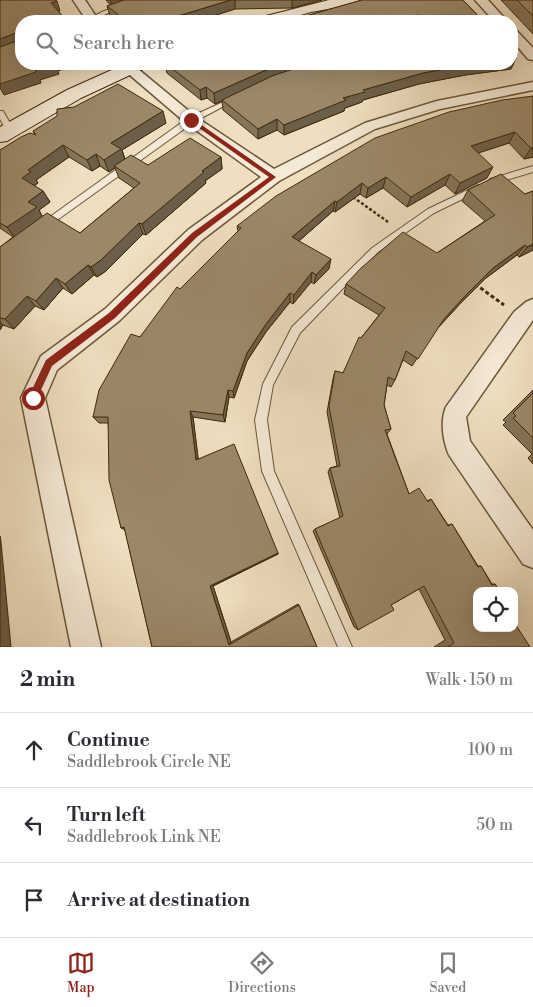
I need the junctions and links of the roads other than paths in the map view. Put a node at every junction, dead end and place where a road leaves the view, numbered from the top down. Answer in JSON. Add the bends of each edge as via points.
{"nodes":[{"id":1,"x":79,"y":0,"type":"edge"},
{"id":2,"x":147,"y":0,"type":"edge"},
{"id":3,"x":357,"y":0,"type":"edge"},
{"id":4,"x":481,"y":0,"type":"edge"},
{"id":5,"x":87,"y":15,"type":"edge"},
{"id":6,"x":101,"y":15,"type":"edge"},
{"id":7,"x":285,"y":15,"type":"edge"},
{"id":8,"x":495,"y":15,"type":"edge"},
{"id":9,"x":518,"y":40,"type":"edge"},
{"id":10,"x":533,"y":56,"type":"edge"},
{"id":11,"x":120,"y":70,"type":"edge"},
{"id":12,"x":136,"y":70,"type":"edge"},
{"id":13,"x":533,"y":86,"type":"edge"},
{"id":14,"x":244,"y":95,"type":"edge"},
{"id":15,"x":0,"y":113,"type":"edge"},
{"id":16,"x":191,"y":120,"type":"junction"},
{"id":17,"x":5,"y":133,"type":"edge"},
{"id":18,"x":533,"y":169,"type":"edge"},
{"id":19,"x":273,"y":177,"type":"junction"},
{"id":20,"x":38,"y":229,"type":"edge"},
{"id":21,"x":533,"y":308,"type":"edge"},
{"id":22,"x":533,"y":554,"type":"edge"},
{"id":23,"x":86,"y":647,"type":"edge"},
{"id":24,"x":346,"y":647,"type":"edge"}],
"edges":[{"from":1,"to":5,"type":"street"},
{"from":2,"to":6,"type":"lane"},
{"from":3,"to":7,"type":"street"},
{"from":4,"to":8,"type":"street"},
{"from":9,"to":10,"type":"street"},
{"from":11,"to":17,"type":"street"},
{"from":12,"to":16,"type":"street"},
{"from":13,"to":19,"type":"street","via":[[437,105],[370,126]]},
{"from":14,"to":16,"type":"lane"},
{"from":15,"to":17,"type":"lane"},
{"from":16,"to":19,"type":"street"},
{"from":16,"to":20,"type":"lane"},
{"from":18,"to":24,"type":"lane","via":[[489,182],[431,211],[375,250],[296,330],[268,384],[261,420],[268,471]]},
{"from":19,"to":23,"type":"street","via":[[194,235],[112,315],[49,363],[33,398]]},
{"from":21,"to":22,"type":"street","via":[[521,318],[454,415],[458,446]]}]}
